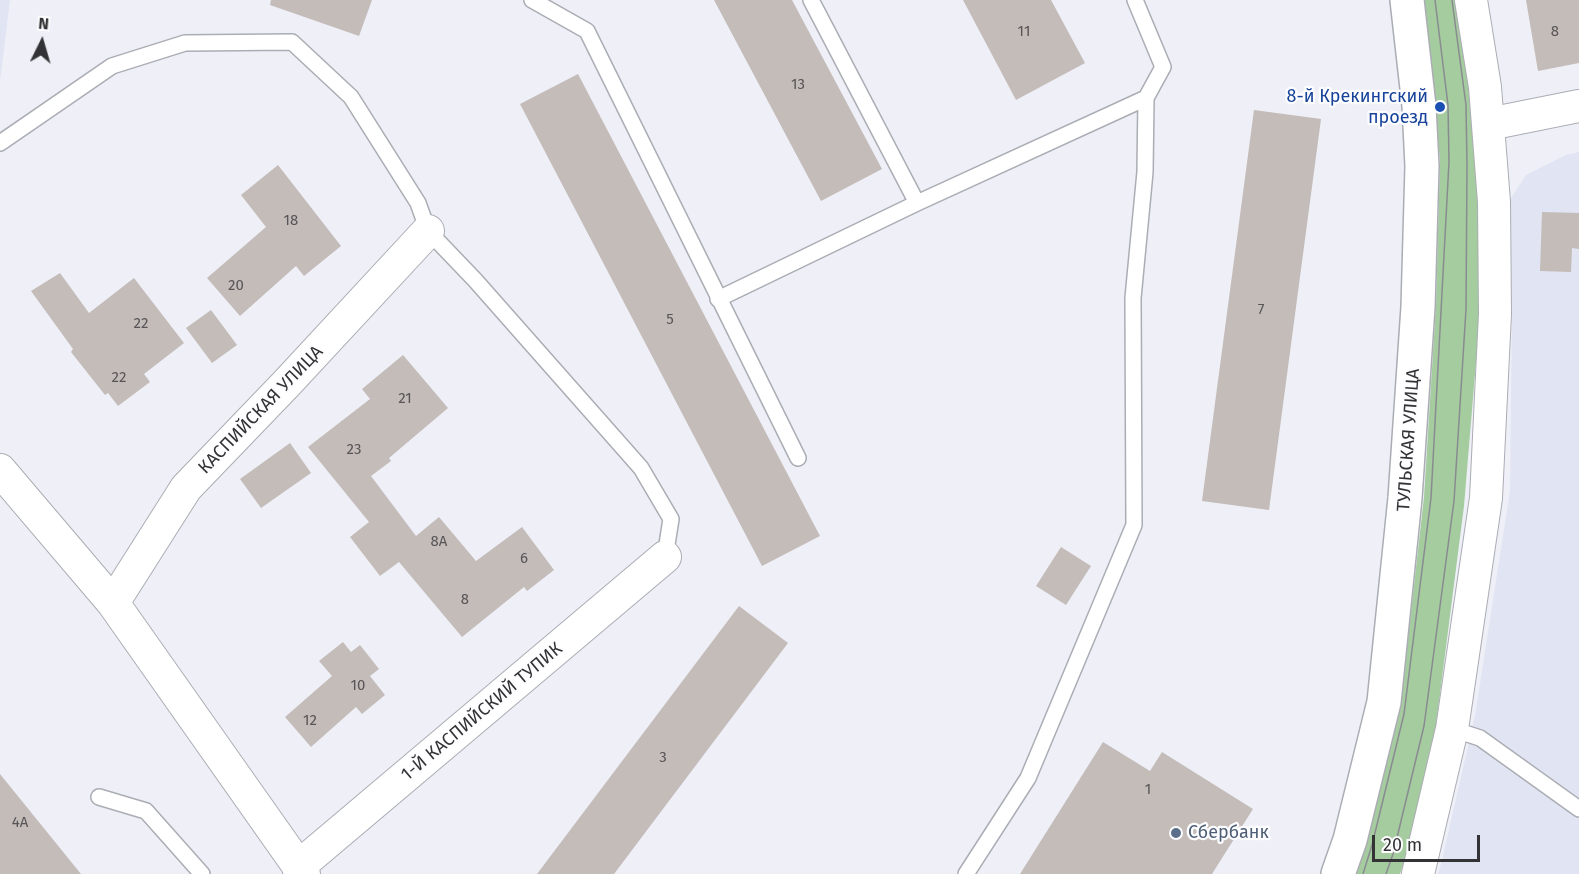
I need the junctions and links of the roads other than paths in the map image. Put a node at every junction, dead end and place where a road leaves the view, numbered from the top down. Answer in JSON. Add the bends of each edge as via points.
{"nodes":[{"id":1,"x":532,"y":0,"type":"edge"},
{"id":2,"x":811,"y":0,"type":"edge"},
{"id":3,"x":1135,"y":0,"type":"edge"},
{"id":4,"x":1407,"y":0,"type":"edge"},
{"id":5,"x":1471,"y":0,"type":"edge"},
{"id":6,"x":1146,"y":98,"type":"junction"},
{"id":7,"x":1579,"y":106,"type":"edge"},
{"id":8,"x":1489,"y":124,"type":"junction"},
{"id":9,"x":0,"y":143,"type":"edge"},
{"id":10,"x":917,"y":202,"type":"junction"},
{"id":11,"x":428,"y":231,"type":"junction"},
{"id":12,"x":718,"y":298,"type":"junction"},
{"id":13,"x":798,"y":458,"type":"dead end"},
{"id":14,"x":0,"y":470,"type":"edge"},
{"id":15,"x":665,"y":557,"type":"joint"},
{"id":16,"x":113,"y":603,"type":"junction"},
{"id":17,"x":1452,"y":729,"type":"junction"},
{"id":18,"x":99,"y":797,"type":"dead end"},
{"id":19,"x":1579,"y":809,"type":"edge"},
{"id":20,"x":301,"y":871,"type":"edge"},
{"id":21,"x":202,"y":874,"type":"edge"},
{"id":22,"x":966,"y":874,"type":"edge"},
{"id":23,"x":1338,"y":874,"type":"edge"},
{"id":24,"x":1418,"y":874,"type":"edge"}],
"edges":[{"from":1,"to":12,"type":"lane","via":[[587,31]]},
{"from":2,"to":10,"type":"lane"},
{"from":3,"to":6,"type":"lane","via":[[1163,67]]},
{"from":4,"to":23,"type":"street","name":"ТУЛЬСКАЯ УЛИЦА","via":[[1422,166],[1418,307],[1405,498],[1384,702]]},
{"from":5,"to":8,"type":"street"},
{"from":6,"to":10,"type":"lane"},
{"from":6,"to":22,"type":"lane","via":[[1133,298],[1134,525],[1028,778]]},
{"from":7,"to":8,"type":"street"},
{"from":8,"to":17,"type":"street","via":[[1495,314],[1486,498]]},
{"from":9,"to":11,"type":"lane","via":[[112,66],[185,43],[292,42],[351,97],[418,202]]},
{"from":10,"to":12,"type":"lane"},
{"from":11,"to":15,"type":"lane","via":[[641,468],[671,519]]},
{"from":11,"to":16,"type":"street","name":"КАСПИЙСКАЯ УЛИЦА","via":[[186,488]]},
{"from":12,"to":13,"type":"lane"},
{"from":14,"to":16,"type":"street"},
{"from":15,"to":20,"type":"street","name":"1-Й КАСПИЙСКИЙ ТУПИК"},
{"from":16,"to":20,"type":"street"},
{"from":17,"to":19,"type":"lane","via":[[1480,738]]},
{"from":17,"to":24,"type":"street"},
{"from":18,"to":21,"type":"lane","via":[[146,811]]}]}
